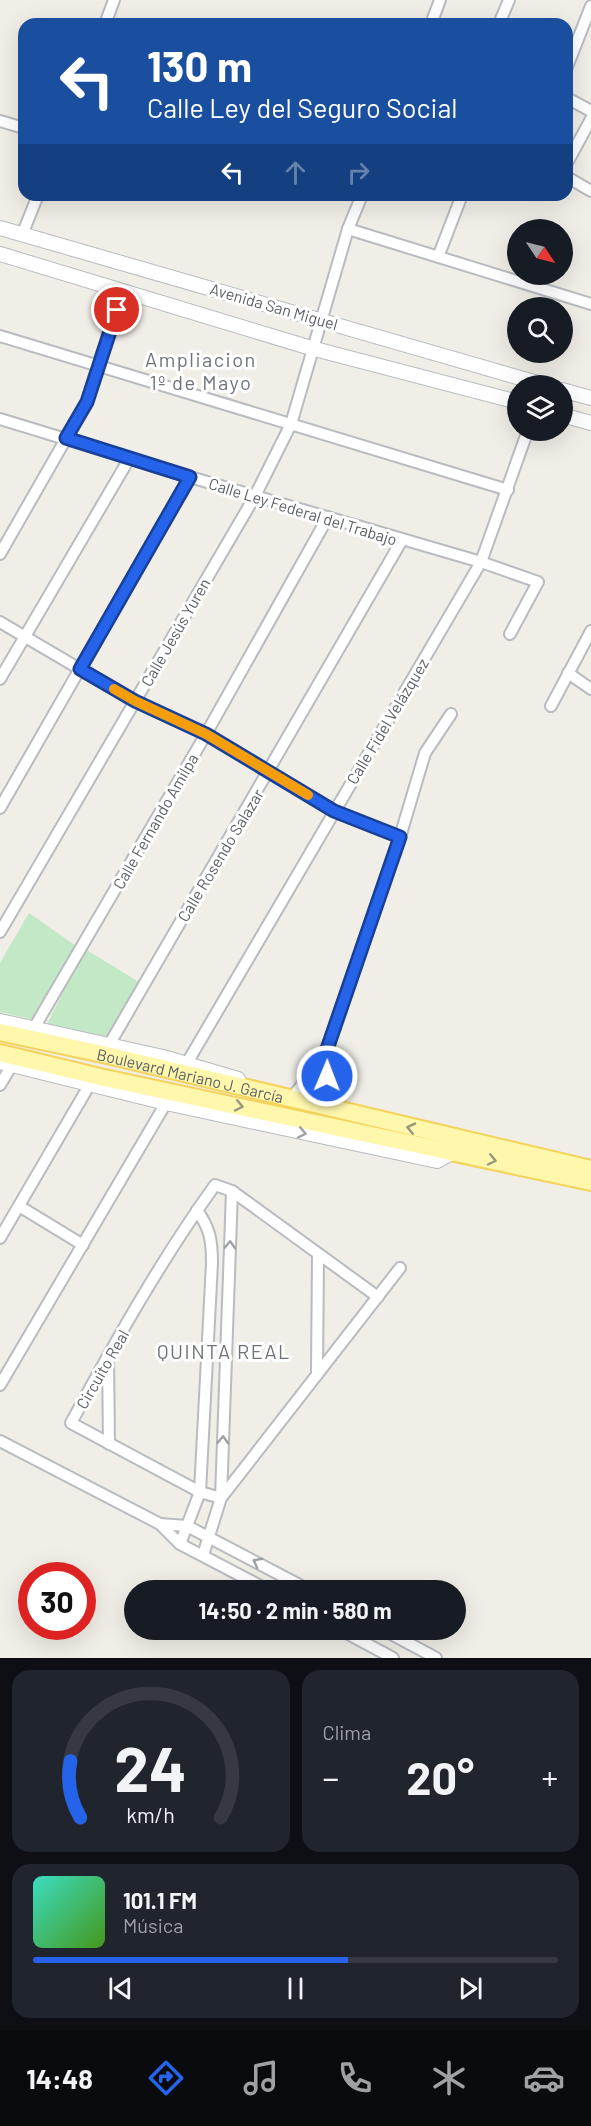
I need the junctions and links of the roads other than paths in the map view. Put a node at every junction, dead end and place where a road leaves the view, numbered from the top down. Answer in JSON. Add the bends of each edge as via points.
{"nodes":[{"id":1,"x":114,"y":0,"type":"edge"},
{"id":2,"x":440,"y":0,"type":"edge"},
{"id":3,"x":509,"y":0,"type":"edge"},
{"id":4,"x":591,"y":6,"type":"edge"},
{"id":5,"x":107,"y":18,"type":"edge"},
{"id":6,"x":433,"y":18,"type":"edge"},
{"id":7,"x":502,"y":18,"type":"edge"},
{"id":8,"x":573,"y":52,"type":"edge"},
{"id":9,"x":573,"y":101,"type":"edge"},
{"id":10,"x":591,"y":111,"type":"edge"},
{"id":11,"x":591,"y":119,"type":"edge"},
{"id":12,"x":0,"y":121,"type":"edge"},
{"id":13,"x":18,"y":126,"type":"edge"},
{"id":14,"x":573,"y":152,"type":"edge"},
{"id":15,"x":573,"y":180,"type":"edge"},
{"id":16,"x":591,"y":191,"type":"edge"},
{"id":17,"x":36,"y":201,"type":"edge"},
{"id":18,"x":360,"y":201,"type":"edge"},
{"id":19,"x":460,"y":201,"type":"edge"},
{"id":20,"x":0,"y":228,"type":"edge"},
{"id":21,"x":348,"y":230,"type":"junction"},
{"id":22,"x":22,"y":235,"type":"junction"},
{"id":23,"x":0,"y":254,"type":"edge"},
{"id":24,"x":438,"y":257,"type":"junction"},
{"id":25,"x":123,"y":291,"type":"junction"},
{"id":26,"x":591,"y":304,"type":"edge"},
{"id":27,"x":321,"y":319,"type":"junction"},
{"id":28,"x":0,"y":336,"type":"edge"},
{"id":29,"x":311,"y":348,"type":"junction"},
{"id":30,"x":98,"y":365,"type":"junction"},
{"id":31,"x":511,"y":375,"type":"edge"},
{"id":32,"x":573,"y":393,"type":"edge"},
{"id":33,"x":591,"y":398,"type":"edge"},
{"id":34,"x":507,"y":399,"type":"edge"},
{"id":35,"x":573,"y":418,"type":"edge"},
{"id":36,"x":0,"y":419,"type":"edge"},
{"id":37,"x":591,"y":423,"type":"edge"},
{"id":38,"x":291,"y":424,"type":"junction"},
{"id":39,"x":66,"y":438,"type":"junction"},
{"id":40,"x":524,"y":441,"type":"edge"},
{"id":41,"x":129,"y":459,"type":"junction"},
{"id":42,"x":190,"y":477,"type":"junction"},
{"id":43,"x":508,"y":490,"type":"junction"},
{"id":44,"x":255,"y":496,"type":"junction"},
{"id":45,"x":328,"y":518,"type":"junction"},
{"id":46,"x":402,"y":540,"type":"junction"},
{"id":47,"x":0,"y":554,"type":"edge"},
{"id":48,"x":481,"y":562,"type":"junction"},
{"id":49,"x":0,"y":622,"type":"edge"},
{"id":50,"x":591,"y":631,"type":"edge"},
{"id":51,"x":510,"y":634,"type":"dead end"},
{"id":52,"x":25,"y":637,"type":"junction"},
{"id":53,"x":80,"y":669,"type":"junction"},
{"id":54,"x":568,"y":673,"type":"junction"},
{"id":55,"x":0,"y":679,"type":"edge"},
{"id":56,"x":591,"y":690,"type":"edge"},
{"id":57,"x":135,"y":701,"type":"junction"},
{"id":58,"x":550,"y":706,"type":"dead end"},
{"id":59,"x":450,"y":714,"type":"dead end"},
{"id":60,"x":206,"y":734,"type":"junction"},
{"id":61,"x":269,"y":772,"type":"junction"},
{"id":62,"x":0,"y":808,"type":"edge"},
{"id":63,"x":334,"y":811,"type":"junction"},
{"id":64,"x":400,"y":837,"type":"junction"},
{"id":65,"x":2,"y":924,"type":"edge"},
{"id":66,"x":0,"y":1021,"type":"edge"},
{"id":67,"x":34,"y":1028,"type":"junction"},
{"id":68,"x":0,"y":1032,"type":"edge"},
{"id":69,"x":108,"y":1050,"type":"junction"},
{"id":70,"x":325,"y":1055,"type":"junction"},
{"id":71,"x":4,"y":1060,"type":"edge"},
{"id":72,"x":188,"y":1063,"type":"junction"},
{"id":73,"x":95,"y":1081,"type":"junction"},
{"id":74,"x":0,"y":1085,"type":"edge"},
{"id":75,"x":294,"y":1095,"type":"junction"},
{"id":76,"x":166,"y":1103,"type":"junction"},
{"id":77,"x":331,"y":1106,"type":"junction"},
{"id":78,"x":370,"y":1118,"type":"junction"},
{"id":79,"x":453,"y":1152,"type":"junction"},
{"id":80,"x":591,"y":1169,"type":"edge"},
{"id":81,"x":591,"y":1182,"type":"edge"},
{"id":82,"x":232,"y":1191,"type":"junction"},
{"id":83,"x":19,"y":1206,"type":"junction"},
{"id":84,"x":197,"y":1210,"type":"junction"},
{"id":85,"x":0,"y":1238,"type":"edge"},
{"id":86,"x":83,"y":1245,"type":"junction"},
{"id":87,"x":318,"y":1254,"type":"junction"},
{"id":88,"x":400,"y":1268,"type":"dead end"},
{"id":89,"x":378,"y":1297,"type":"junction"},
{"id":90,"x":207,"y":1354,"type":"junction"},
{"id":91,"x":108,"y":1355,"type":"junction"},
{"id":92,"x":226,"y":1356,"type":"junction"},
{"id":93,"x":317,"y":1375,"type":"junction"},
{"id":94,"x":0,"y":1385,"type":"edge"},
{"id":95,"x":0,"y":1442,"type":"edge"},
{"id":96,"x":110,"y":1444,"type":"junction"},
{"id":97,"x":200,"y":1492,"type":"junction"},
{"id":98,"x":221,"y":1498,"type":"junction"},
{"id":99,"x":160,"y":1524,"type":"junction"},
{"id":100,"x":187,"y":1526,"type":"junction"},
{"id":101,"x":210,"y":1537,"type":"junction"},
{"id":102,"x":180,"y":1544,"type":"junction"},
{"id":103,"x":203,"y":1555,"type":"junction"},
{"id":104,"x":249,"y":1580,"type":"edge"},
{"id":105,"x":290,"y":1580,"type":"edge"},
{"id":106,"x":359,"y":1640,"type":"edge"},
{"id":107,"x":402,"y":1640,"type":"edge"},
{"id":108,"x":393,"y":1658,"type":"edge"},
{"id":109,"x":436,"y":1658,"type":"edge"}],
"edges":[{"from":1,"to":5,"type":"street"},
{"from":2,"to":6,"type":"street"},
{"from":3,"to":7,"type":"street"},
{"from":4,"to":8,"type":"street"},
{"from":9,"to":10,"type":"street"},
{"from":11,"to":14,"type":"street"},
{"from":12,"to":13,"type":"street"},
{"from":15,"to":16,"type":"street"},
{"from":17,"to":22,"type":"street"},
{"from":18,"to":21,"type":"street","name":"Calle Jesús Yuren"},
{"from":19,"to":24,"type":"street"},
{"from":20,"to":22,"type":"street","name":"Avenida San Miguel"},
{"from":21,"to":24,"type":"street"},
{"from":21,"to":27,"type":"street","name":"Calle Jesús Yuren"},
{"from":22,"to":27,"type":"street","name":"Avenida San Miguel"},
{"from":23,"to":25,"type":"street","name":"Avenida San Miguel"},
{"from":24,"to":26,"type":"street"},
{"from":25,"to":29,"type":"street","name":"Avenida San Miguel"},
{"from":25,"to":30,"type":"street"},
{"from":27,"to":29,"type":"street","name":"Calle Jesús Yuren"},
{"from":27,"to":31,"type":"street","name":"Avenida San Miguel"},
{"from":28,"to":30,"type":"street"},
{"from":29,"to":34,"type":"street","name":"Avenida San Miguel"},
{"from":29,"to":38,"type":"street","name":"Calle Jesús Yuren"},
{"from":30,"to":38,"type":"street"},
{"from":30,"to":39,"type":"street","via":[[87,402]]},
{"from":32,"to":33,"type":"street"},
{"from":35,"to":37,"type":"street"},
{"from":36,"to":39,"type":"street","name":"Calle Ley Federal del Trabajo"},
{"from":38,"to":43,"type":"street"},
{"from":38,"to":44,"type":"street","name":"Calle Jesús Yuren"},
{"from":39,"to":41,"type":"street","name":"Calle Ley Federal del Trabajo"},
{"from":39,"to":47,"type":"street"},
{"from":40,"to":43,"type":"street","name":"Calle Fidel Velázquez"},
{"from":41,"to":42,"type":"street","name":"Calle Ley Federal del Trabajo"},
{"from":41,"to":52,"type":"street"},
{"from":42,"to":44,"type":"street","name":"Calle Ley Federal del Trabajo"},
{"from":42,"to":53,"type":"street"},
{"from":43,"to":48,"type":"street","name":"Calle Fidel Velázquez"},
{"from":44,"to":45,"type":"street","name":"Calle Ley Federal del Trabajo"},
{"from":44,"to":57,"type":"street","name":"Calle Jesús Yuren"},
{"from":45,"to":46,"type":"street","name":"Calle Ley Federal del Trabajo"},
{"from":45,"to":60,"type":"street","name":"Calle Fernando Amilpa"},
{"from":46,"to":48,"type":"street","name":"Calle Ley Federal del Trabajo"},
{"from":46,"to":61,"type":"street","name":"Calle Rosendo Salazar"},
{"from":48,"to":51,"type":"street","name":"Calle Ley Federal del Trabajo","via":[[538,582]]},
{"from":48,"to":63,"type":"street","name":"Calle Fidel Velázquez"},
{"from":49,"to":52,"type":"street"},
{"from":50,"to":54,"type":"street"},
{"from":52,"to":53,"type":"street"},
{"from":52,"to":55,"type":"street"},
{"from":53,"to":57,"type":"street"},
{"from":53,"to":62,"type":"street"},
{"from":54,"to":56,"type":"street"},
{"from":54,"to":58,"type":"street"},
{"from":57,"to":60,"type":"street"},
{"from":57,"to":65,"type":"street","name":"Calle Jesús Yuren"},
{"from":59,"to":64,"type":"street","via":[[425,753]]},
{"from":60,"to":61,"type":"street"},
{"from":60,"to":67,"type":"street","name":"Calle Fernando Amilpa"},
{"from":61,"to":63,"type":"street"},
{"from":61,"to":69,"type":"street","name":"Calle Rosendo Salazar"},
{"from":63,"to":64,"type":"street"},
{"from":63,"to":72,"type":"street","name":"Calle Fidel Velázquez"},
{"from":64,"to":70,"type":"street"},
{"from":66,"to":67,"type":"street"},
{"from":67,"to":69,"type":"street"},
{"from":68,"to":69,"type":"main road","name":"Boulevard Mariano J. García"},
{"from":69,"to":72,"type":"street"},
{"from":69,"to":78,"type":"main road","name":"Boulevard Mariano J. García"},
{"from":70,"to":75,"type":"street"},
{"from":70,"to":77,"type":"street"},
{"from":71,"to":73,"type":"main road","name":"Boulevard Mariano J. García"},
{"from":71,"to":74,"type":"street"},
{"from":72,"to":75,"type":"street"},
{"from":73,"to":76,"type":"street"},
{"from":73,"to":79,"type":"main road","name":"Boulevard Mariano J. García","one_way":true},
{"from":73,"to":83,"type":"street"},
{"from":75,"to":77,"type":"street"},
{"from":76,"to":79,"type":"street","one_way":true,"via":[[437,1161]]},
{"from":76,"to":86,"type":"street"},
{"from":77,"to":78,"type":"street"},
{"from":80,"to":78,"type":"main road","name":"Boulevard Mariano J. García","one_way":true},
{"from":79,"to":81,"type":"main road","name":"Boulevard Mariano J. García","one_way":true},
{"from":82,"to":84,"type":"street","name":"Circuito Real","via":[[215,1185]]},
{"from":82,"to":87,"type":"street"},
{"from":92,"to":82,"type":"street","one_way":true},
{"from":83,"to":85,"type":"street"},
{"from":83,"to":86,"type":"street"},
{"from":84,"to":90,"type":"street","via":[[212,1239]]},
{"from":84,"to":91,"type":"street","name":"Circuito Real"},
{"from":86,"to":94,"type":"street"},
{"from":87,"to":89,"type":"street"},
{"from":87,"to":93,"type":"street"},
{"from":88,"to":89,"type":"street"},
{"from":89,"to":93,"type":"street"},
{"from":90,"to":92,"type":"street"},
{"from":90,"to":97,"type":"street"},
{"from":91,"to":96,"type":"street"},
{"from":91,"to":96,"type":"street","name":"Circuito Real","via":[[71,1423]]},
{"from":98,"to":92,"type":"street","one_way":true},
{"from":93,"to":98,"type":"street"},
{"from":95,"to":99,"type":"street"},
{"from":96,"to":97,"type":"street","name":"Circuito Real"},
{"from":97,"to":98,"type":"street","name":"Circuito Real"},
{"from":97,"to":100,"type":"street"},
{"from":98,"to":101,"type":"street"},
{"from":99,"to":100,"type":"street"},
{"from":99,"to":102,"type":"street"},
{"from":100,"to":101,"type":"street"},
{"from":100,"to":102,"type":"street"},
{"from":101,"to":103,"type":"street"},
{"from":105,"to":101,"type":"street","one_way":true},
{"from":102,"to":103,"type":"street"},
{"from":103,"to":104,"type":"street"},
{"from":106,"to":108,"type":"street"},
{"from":107,"to":109,"type":"street"}]}
